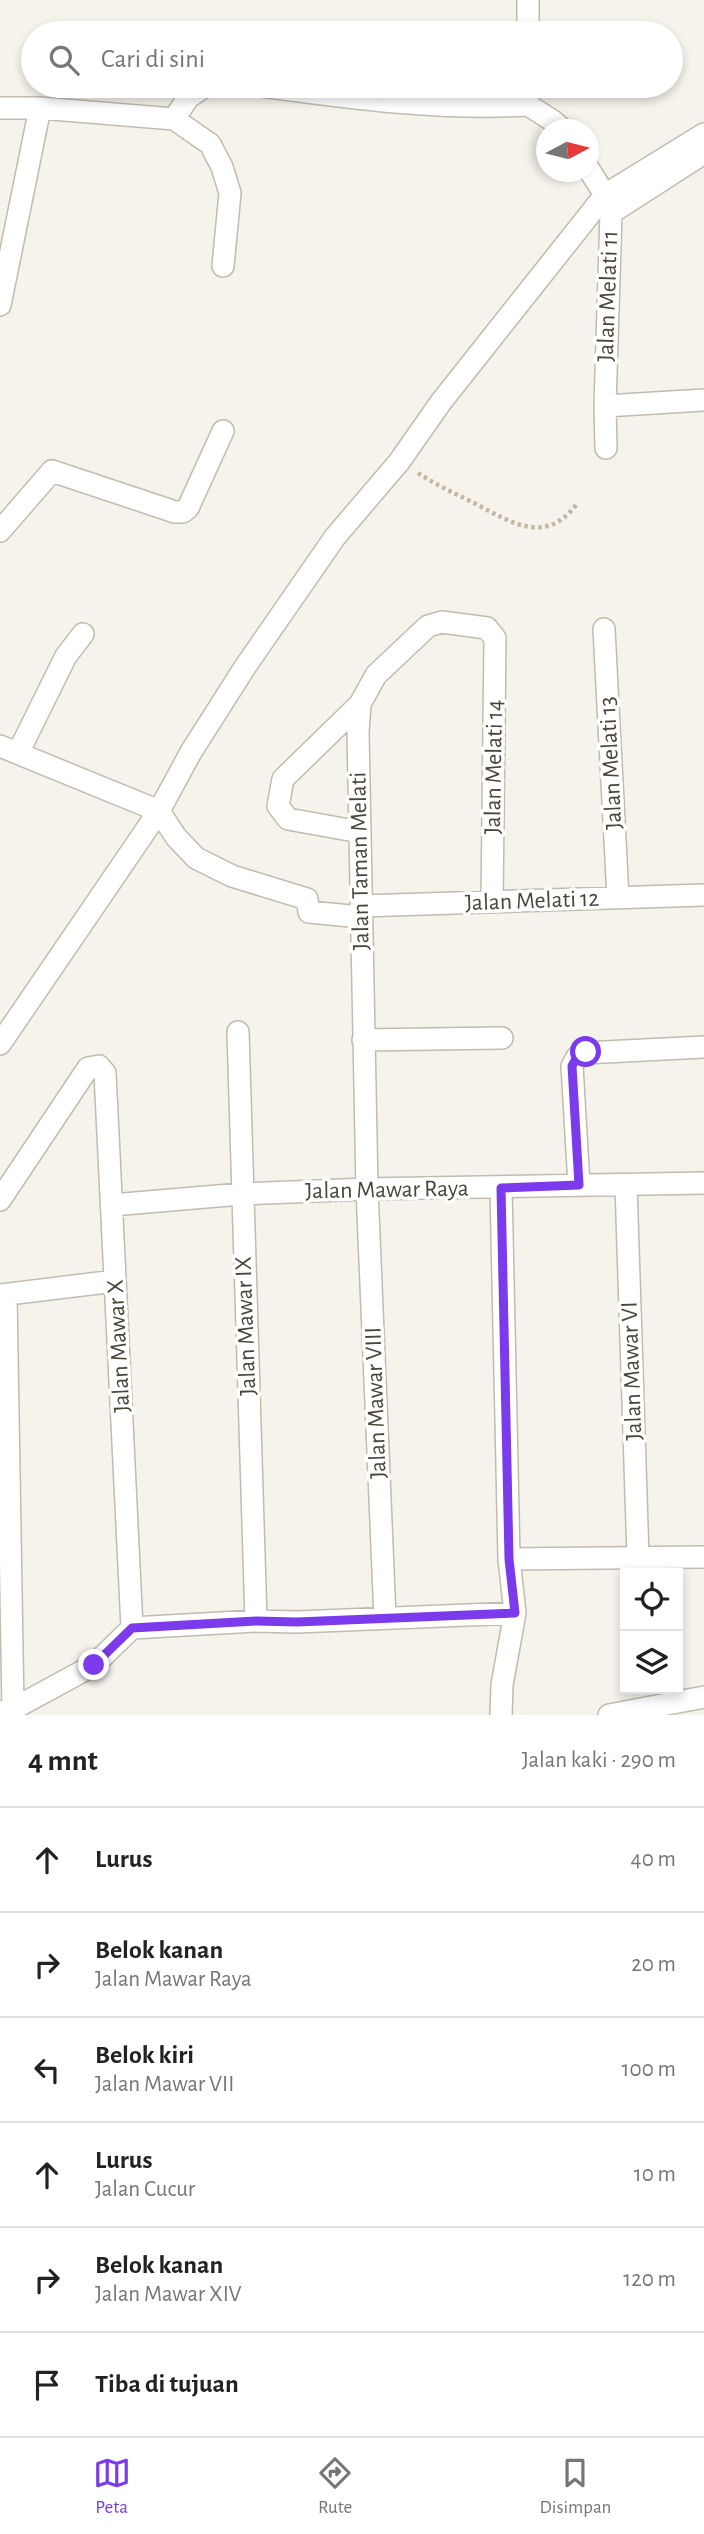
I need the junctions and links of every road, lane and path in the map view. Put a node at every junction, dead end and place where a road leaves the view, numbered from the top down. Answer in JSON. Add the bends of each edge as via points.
{"nodes":[{"id":1,"x":528,"y":0,"type":"edge"},
{"id":2,"x":528,"y":21,"type":"edge"},
{"id":3,"x":188,"y":98,"type":"edge"},
{"id":4,"x":352,"y":98,"type":"edge"},
{"id":5,"x":520,"y":98,"type":"edge"},
{"id":6,"x":530,"y":98,"type":"edge"},
{"id":7,"x":0,"y":108,"type":"edge"},
{"id":8,"x":40,"y":108,"type":"junction"},
{"id":9,"x":174,"y":119,"type":"junction"},
{"id":10,"x":551,"y":119,"type":"edge"},
{"id":11,"x":704,"y":134,"type":"edge"},
{"id":12,"x":704,"y":153,"type":"edge"},
{"id":13,"x":597,"y":182,"type":"edge"},
{"id":14,"x":604,"y":195,"type":"junction"},
{"id":15,"x":223,"y":265,"type":"dead end"},
{"id":16,"x":0,"y":305,"type":"edge"},
{"id":17,"x":704,"y":400,"type":"edge"},
{"id":18,"x":605,"y":406,"type":"junction"},
{"id":19,"x":223,"y":431,"type":"dead end"},
{"id":20,"x":606,"y":448,"type":"dead end"},
{"id":21,"x":399,"y":462,"type":"junction"},
{"id":22,"x":576,"y":505,"type":"dead end"},
{"id":23,"x":0,"y":531,"type":"edge"},
{"id":24,"x":604,"y":629,"type":"dead end"},
{"id":25,"x":492,"y":632,"type":"joint"},
{"id":26,"x":83,"y":634,"type":"dead end"},
{"id":27,"x":360,"y":704,"type":"junction"},
{"id":28,"x":9,"y":749,"type":"edge"},
{"id":29,"x":159,"y":811,"type":"junction"},
{"id":30,"x":360,"y":832,"type":"junction"},
{"id":31,"x":704,"y":895,"type":"edge"},
{"id":32,"x":618,"y":898,"type":"junction"},
{"id":33,"x":492,"y":902,"type":"junction"},
{"id":34,"x":361,"y":912,"type":"junction"},
{"id":35,"x":238,"y":1032,"type":"dead end"},
{"id":36,"x":502,"y":1038,"type":"dead end"},
{"id":37,"x":363,"y":1040,"type":"junction"},
{"id":38,"x":0,"y":1044,"type":"edge"},
{"id":39,"x":704,"y":1046,"type":"edge"},
{"id":40,"x":704,"y":1183,"type":"edge"},
{"id":41,"x":579,"y":1185,"type":"junction"},
{"id":42,"x":626,"y":1185,"type":"junction"},
{"id":43,"x":501,"y":1188,"type":"junction"},
{"id":44,"x":366,"y":1189,"type":"junction"},
{"id":45,"x":241,"y":1194,"type":"junction"},
{"id":46,"x":0,"y":1200,"type":"edge"},
{"id":47,"x":112,"y":1205,"type":"junction"},
{"id":48,"x":115,"y":1281,"type":"junction"},
{"id":49,"x":3,"y":1295,"type":"edge"},
{"id":50,"x":638,"y":1557,"type":"junction"},
{"id":51,"x":704,"y":1557,"type":"edge"},
{"id":52,"x":509,"y":1559,"type":"junction"},
{"id":53,"x":515,"y":1613,"type":"junction"},
{"id":54,"x":385,"y":1618,"type":"junction"},
{"id":55,"x":256,"y":1621,"type":"junction"},
{"id":56,"x":132,"y":1628,"type":"junction"},
{"id":57,"x":704,"y":1697,"type":"edge"},
{"id":58,"x":6,"y":1711,"type":"edge"},
{"id":59,"x":501,"y":1715,"type":"edge"},
{"id":60,"x":609,"y":1715,"type":"edge"}],
"edges":[{"from":1,"to":2,"type":"street"},
{"from":3,"to":9,"type":"street"},
{"from":4,"to":5,"type":"street","via":[[479,108]]},
{"from":6,"to":10,"type":"street"},
{"from":7,"to":8,"type":"street"},
{"from":8,"to":9,"type":"street"},
{"from":8,"to":16,"type":"street"},
{"from":9,"to":15,"type":"street","via":[[210,144],[222,167],[230,193]]},
{"from":11,"to":14,"type":"street"},
{"from":12,"to":18,"type":"street","name":"Jalan Melati 11","via":[[611,213]]},
{"from":13,"to":14,"type":"street"},
{"from":14,"to":21,"type":"street"},
{"from":17,"to":18,"type":"street"},
{"from":18,"to":20,"type":"street","name":"Jalan Melati 11"},
{"from":19,"to":23,"type":"street","via":[[183,512],[52,471]]},
{"from":21,"to":22,"type":"path","via":[[513,524],[550,526],[565,519]]},
{"from":21,"to":29,"type":"street","via":[[335,537],[245,667]]},
{"from":24,"to":32,"type":"street","name":"Jalan Melati 13"},
{"from":25,"to":27,"type":"street","name":"Jalan Taman Melati","via":[[442,622],[428,626],[376,675]]},
{"from":25,"to":33,"type":"street","name":"Jalan Melati 14"},
{"from":26,"to":28,"type":"street"},
{"from":27,"to":30,"type":"street","name":"Jalan Taman Melati"},
{"from":27,"to":30,"type":"street","via":[[283,779],[278,806],[288,819]]},
{"from":28,"to":29,"type":"street"},
{"from":29,"to":34,"type":"street","name":"Jalan Melati 12","via":[[196,858],[232,876],[307,899],[309,912]]},
{"from":29,"to":38,"type":"street"},
{"from":30,"to":34,"type":"street","name":"Jalan Taman Melati"},
{"from":31,"to":32,"type":"street","name":"Jalan Melati 12"},
{"from":32,"to":33,"type":"street","name":"Jalan Melati 12"},
{"from":33,"to":34,"type":"street","name":"Jalan Melati 12"},
{"from":34,"to":37,"type":"street","name":"Jalan Taman Melati"},
{"from":35,"to":45,"type":"street","name":"Jalan Mawar IX"},
{"from":36,"to":37,"type":"street"},
{"from":37,"to":44,"type":"street","name":"Jalan Taman Melati"},
{"from":39,"to":41,"type":"street","via":[[586,1052],[577,1057],[572,1066]]},
{"from":40,"to":42,"type":"street","name":"Jalan Mawar Raya"},
{"from":41,"to":42,"type":"street","name":"Jalan Mawar Raya"},
{"from":41,"to":43,"type":"street","name":"Jalan Mawar Raya"},
{"from":42,"to":50,"type":"street","name":"Jalan Mawar VI"},
{"from":43,"to":44,"type":"street","name":"Jalan Mawar Raya"},
{"from":43,"to":52,"type":"street"},
{"from":44,"to":45,"type":"street","name":"Jalan Mawar Raya"},
{"from":44,"to":54,"type":"street","name":"Jalan Mawar VIII"},
{"from":45,"to":47,"type":"street","name":"Jalan Mawar Raya"},
{"from":45,"to":55,"type":"street","name":"Jalan Mawar IX"},
{"from":46,"to":47,"type":"street","name":"Jalan Mawar X","via":[[88,1068],[99,1066],[105,1073]]},
{"from":47,"to":48,"type":"street","name":"Jalan Mawar X"},
{"from":48,"to":49,"type":"street"},
{"from":48,"to":56,"type":"street","name":"Jalan Mawar X"},
{"from":49,"to":58,"type":"street"},
{"from":50,"to":51,"type":"street"},
{"from":50,"to":52,"type":"street"},
{"from":52,"to":53,"type":"street"},
{"from":53,"to":54,"type":"street"},
{"from":53,"to":59,"type":"street"},
{"from":54,"to":55,"type":"street"},
{"from":55,"to":56,"type":"street"},
{"from":56,"to":58,"type":"street","via":[[94,1665]]},
{"from":57,"to":60,"type":"street"}]}
